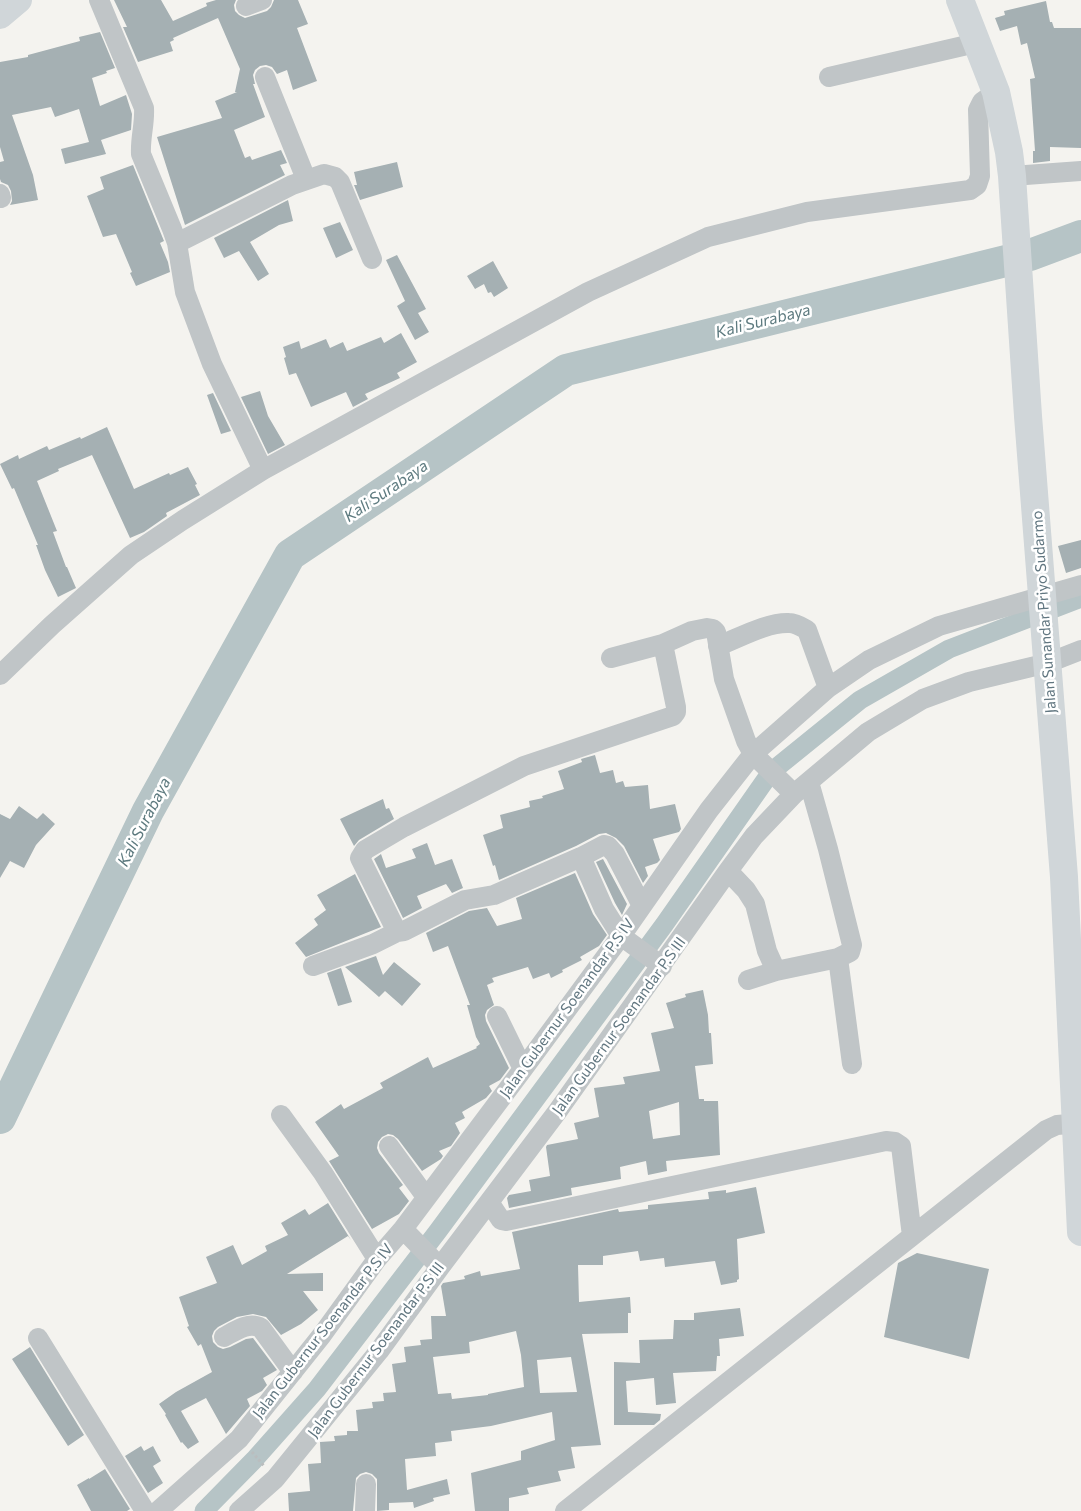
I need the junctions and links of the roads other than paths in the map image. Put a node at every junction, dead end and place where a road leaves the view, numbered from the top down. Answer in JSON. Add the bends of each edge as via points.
{"nodes":[{"id":1,"x":19,"y":0,"type":"edge"},
{"id":2,"x":99,"y":0,"type":"edge"},
{"id":3,"x":960,"y":0,"type":"edge"},
{"id":4,"x":0,"y":16,"type":"edge"},
{"id":5,"x":976,"y":42,"type":"junction"},
{"id":6,"x":265,"y":76,"type":"dead end"},
{"id":7,"x":830,"y":77,"type":"dead end"},
{"id":8,"x":996,"y":92,"type":"junction"},
{"id":9,"x":1081,"y":171,"type":"edge"},
{"id":10,"x":306,"y":179,"type":"junction"},
{"id":11,"x":1012,"y":182,"type":"junction"},
{"id":12,"x":177,"y":243,"type":"junction"},
{"id":13,"x":372,"y":259,"type":"dead end"},
{"id":14,"x":263,"y":470,"type":"junction"},
{"id":15,"x":1081,"y":585,"type":"edge"},
{"id":16,"x":1043,"y":600,"type":"junction"},
{"id":17,"x":663,"y":644,"type":"junction"},
{"id":18,"x":718,"y":646,"type":"junction"},
{"id":19,"x":1081,"y":650,"type":"edge"},
{"id":20,"x":1048,"y":657,"type":"junction"},
{"id":21,"x":611,"y":658,"type":"dead end"},
{"id":22,"x":0,"y":674,"type":"edge"},
{"id":23,"x":828,"y":688,"type":"junction"},
{"id":24,"x":756,"y":756,"type":"junction"},
{"id":25,"x":795,"y":786,"type":"junction"},
{"id":26,"x":581,"y":857,"type":"junction"},
{"id":27,"x":728,"y":871,"type":"junction"},
{"id":28,"x":642,"y":906,"type":"junction"},
{"id":29,"x":397,"y":932,"type":"junction"},
{"id":30,"x":624,"y":938,"type":"junction"},
{"id":31,"x":838,"y":958,"type":"junction"},
{"id":32,"x":658,"y":963,"type":"junction"},
{"id":33,"x":313,"y":966,"type":"dead end"},
{"id":34,"x":776,"y":971,"type":"junction"},
{"id":35,"x":748,"y":980,"type":"dead end"},
{"id":36,"x":497,"y":1016,"type":"dead end"},
{"id":37,"x":852,"y":1064,"type":"dead end"},
{"id":38,"x":523,"y":1069,"type":"junction"},
{"id":39,"x":281,"y":1115,"type":"dead end"},
{"id":40,"x":1079,"y":1123,"type":"edge"},
{"id":41,"x":389,"y":1146,"type":"dead end"},
{"id":42,"x":1080,"y":1190,"type":"edge"},
{"id":43,"x":426,"y":1198,"type":"junction"},
{"id":44,"x":489,"y":1202,"type":"junction"},
{"id":45,"x":406,"y":1232,"type":"junction"},
{"id":46,"x":1081,"y":1232,"type":"edge"},
{"id":47,"x":912,"y":1236,"type":"junction"},
{"id":48,"x":377,"y":1259,"type":"junction"},
{"id":49,"x":436,"y":1263,"type":"junction"},
{"id":50,"x":224,"y":1336,"type":"dead end"},
{"id":51,"x":38,"y":1338,"type":"dead end"},
{"id":52,"x":293,"y":1372,"type":"junction"},
{"id":53,"x":366,"y":1484,"type":"dead end"},
{"id":54,"x":145,"y":1511,"type":"edge"},
{"id":55,"x":158,"y":1511,"type":"edge"},
{"id":56,"x":239,"y":1511,"type":"edge"},
{"id":57,"x":365,"y":1511,"type":"edge"},
{"id":58,"x":565,"y":1511,"type":"edge"}],
"edges":[{"from":1,"to":4,"type":"main road"},
{"from":2,"to":12,"type":"street","via":[[144,108],[141,154]]},
{"from":3,"to":5,"type":"highway","name":"Jalan Sunandar Priyo Sudarmo"},
{"from":5,"to":7,"type":"street"},
{"from":5,"to":8,"type":"highway","name":"Jalan Sunandar Priyo Sudarmo"},
{"from":6,"to":10,"type":"street"},
{"from":8,"to":11,"type":"highway","name":"Jalan Sunandar Priyo Sudarmo"},
{"from":8,"to":14,"type":"street","via":[[982,102],[978,110],[980,176],[977,185],[970,190],[807,212],[708,237],[588,292]]},
{"from":9,"to":11,"type":"street"},
{"from":10,"to":12,"type":"street"},
{"from":10,"to":13,"type":"street","via":[[324,174],[336,177]]},
{"from":11,"to":16,"type":"highway","name":"Jalan Sunandar Priyo Sudarmo"},
{"from":12,"to":14,"type":"street","via":[[185,292],[205,346]]},
{"from":14,"to":22,"type":"street","via":[[131,555]]},
{"from":15,"to":16,"type":"street","name":"Jalan Gubernur Soenandar P.S IV"},
{"from":16,"to":20,"type":"highway","name":"Jalan Sunandar Priyo Sudarmo"},
{"from":16,"to":23,"type":"street","name":"Jalan Gubernur Soenandar P.S IV","via":[[939,626],[869,660]]},
{"from":17,"to":18,"type":"street","via":[[707,628],[716,632]]},
{"from":17,"to":21,"type":"street"},
{"from":17,"to":29,"type":"street","via":[[676,707],[673,716],[524,766],[365,850],[360,858]]},
{"from":18,"to":23,"type":"street","via":[[773,624],[799,625],[807,630]]},
{"from":18,"to":24,"type":"street","via":[[724,680],[746,741]]},
{"from":19,"to":20,"type":"street","name":"Jalan Gubernur Soenandar P.S III"},
{"from":20,"to":25,"type":"street","name":"Jalan Gubernur Soenandar P.S III","via":[[923,699],[868,732]]},
{"from":20,"to":40,"type":"highway","name":"Jalan Sunandar Priyo Sudarmo"},
{"from":23,"to":24,"type":"street","name":"Jalan Gubernur Soenandar P.S IV"},
{"from":24,"to":25,"type":"street"},
{"from":24,"to":28,"type":"street","name":"Jalan Gubernur Soenandar P.S IV","via":[[710,810]]},
{"from":25,"to":27,"type":"street","name":"Jalan Gubernur Soenandar P.S III"},
{"from":25,"to":31,"type":"street","via":[[828,849],[852,945],[850,952]]},
{"from":26,"to":28,"type":"street","via":[[608,846]]},
{"from":26,"to":29,"type":"street","via":[[494,895],[465,900]]},
{"from":26,"to":30,"type":"street","via":[[604,909]]},
{"from":27,"to":32,"type":"street","name":"Jalan Gubernur Soenandar P.S III"},
{"from":27,"to":34,"type":"street","via":[[755,904],[767,951]]},
{"from":28,"to":30,"type":"street","name":"Jalan Gubernur Soenandar P.S IV"},
{"from":29,"to":33,"type":"street"},
{"from":30,"to":32,"type":"street"},
{"from":30,"to":38,"type":"street","name":"Jalan Gubernur Soenandar P.S IV"},
{"from":31,"to":34,"type":"street"},
{"from":31,"to":37,"type":"street"},
{"from":32,"to":44,"type":"street","name":"Jalan Gubernur Soenandar P.S III","via":[[557,1112]]},
{"from":34,"to":35,"type":"street"},
{"from":36,"to":38,"type":"street"},
{"from":38,"to":43,"type":"street","name":"Jalan Gubernur Soenandar P.S IV"},
{"from":39,"to":48,"type":"street","via":[[323,1173]]},
{"from":40,"to":42,"type":"highway","name":"Jalan Sunandar Priyo Sudarmo"},
{"from":40,"to":47,"type":"street","via":[[1057,1125],[1046,1130]]},
{"from":41,"to":43,"type":"street"},
{"from":42,"to":46,"type":"highway","name":"Jalan Sunandar Priyo Sudarmo"},
{"from":43,"to":45,"type":"street","name":"Jalan Gubernur Soenandar P.S IV"},
{"from":44,"to":47,"type":"street","via":[[501,1220],[506,1221],[886,1141],[900,1146]]},
{"from":44,"to":49,"type":"street","name":"Jalan Gubernur Soenandar P.S III"},
{"from":45,"to":48,"type":"street","name":"Jalan Gubernur Soenandar P.S IV"},
{"from":45,"to":49,"type":"street"},
{"from":47,"to":58,"type":"street"},
{"from":48,"to":52,"type":"street","name":"Jalan Gubernur Soenandar P.S IV"},
{"from":49,"to":56,"type":"street","name":"Jalan Gubernur Soenandar P.S III","via":[[379,1351],[275,1479]]},
{"from":50,"to":52,"type":"street","via":[[255,1324]]},
{"from":51,"to":54,"type":"street"},
{"from":52,"to":55,"type":"street","name":"Jalan Gubernur Soenandar P.S IV","via":[[239,1439]]},
{"from":53,"to":57,"type":"street"}]}
